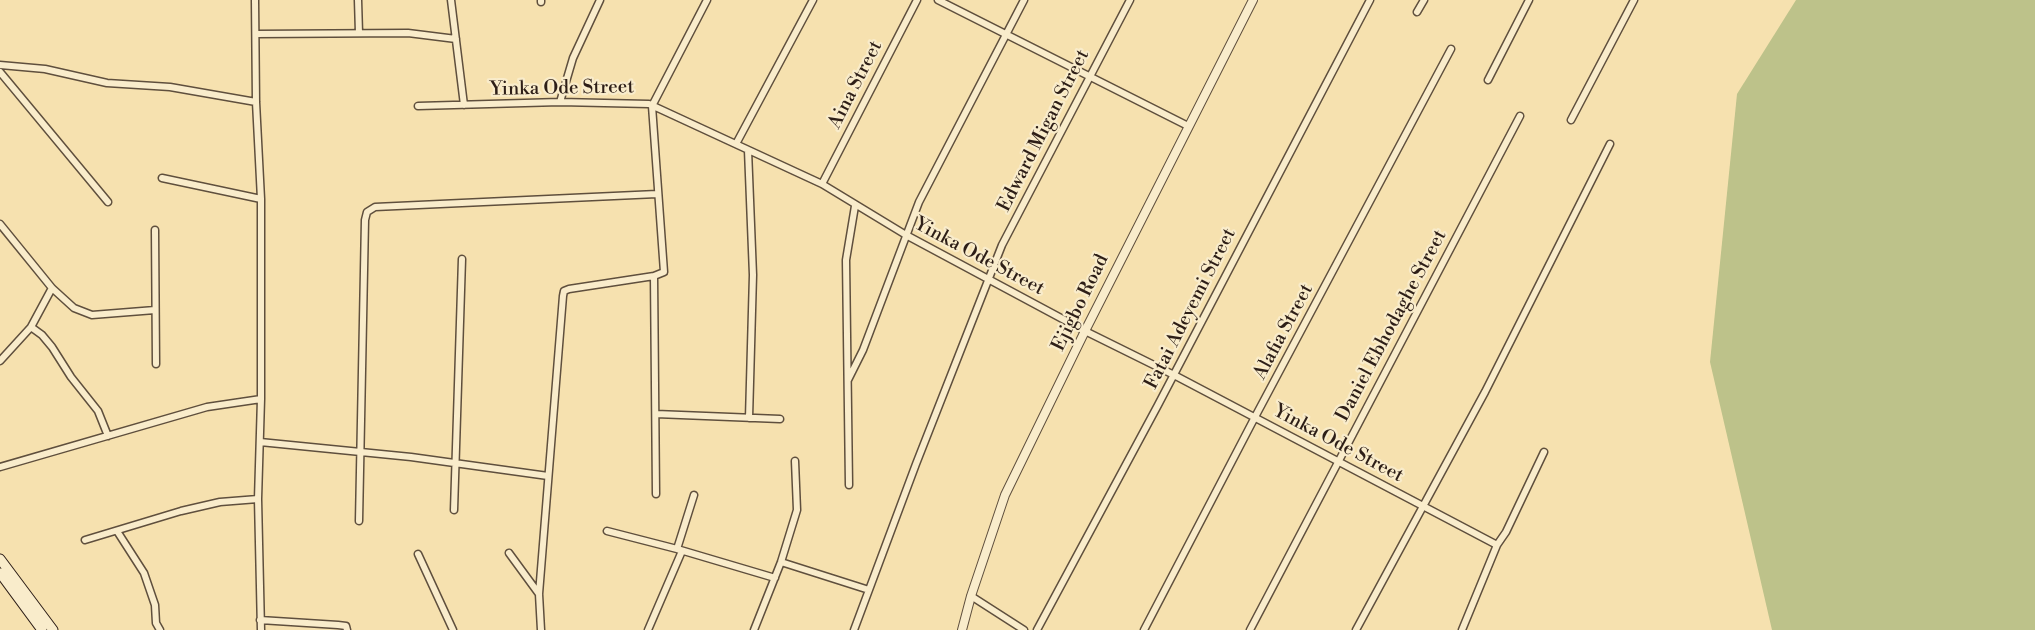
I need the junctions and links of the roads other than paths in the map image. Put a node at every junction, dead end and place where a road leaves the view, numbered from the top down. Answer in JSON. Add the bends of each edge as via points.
{"nodes":[{"id":1,"x":255,"y":0,"type":"edge"},
{"id":2,"x":358,"y":0,"type":"edge"},
{"id":3,"x":451,"y":0,"type":"edge"},
{"id":4,"x":600,"y":0,"type":"edge"},
{"id":5,"x":707,"y":0,"type":"edge"},
{"id":6,"x":812,"y":0,"type":"edge"},
{"id":7,"x":917,"y":0,"type":"edge"},
{"id":8,"x":938,"y":0,"type":"edge"},
{"id":9,"x":1024,"y":0,"type":"edge"},
{"id":10,"x":1130,"y":0,"type":"edge"},
{"id":11,"x":1253,"y":0,"type":"edge"},
{"id":12,"x":1370,"y":0,"type":"edge"},
{"id":13,"x":1424,"y":0,"type":"edge"},
{"id":14,"x":1529,"y":0,"type":"edge"},
{"id":15,"x":1634,"y":0,"type":"edge"},
{"id":16,"x":1417,"y":12,"type":"dead end"},
{"id":17,"x":359,"y":33,"type":"junction"},
{"id":18,"x":256,"y":34,"type":"junction"},
{"id":19,"x":1006,"y":35,"type":"junction"},
{"id":20,"x":456,"y":39,"type":"junction"},
{"id":21,"x":1451,"y":49,"type":"dead end"},
{"id":22,"x":0,"y":65,"type":"edge"},
{"id":23,"x":0,"y":72,"type":"edge"},
{"id":24,"x":1089,"y":77,"type":"junction"},
{"id":25,"x":1488,"y":80,"type":"dead end"},
{"id":26,"x":256,"y":102,"type":"junction"},
{"id":27,"x":560,"y":102,"type":"junction"},
{"id":28,"x":464,"y":105,"type":"junction"},
{"id":29,"x":418,"y":106,"type":"dead end"},
{"id":30,"x":652,"y":106,"type":"junction"},
{"id":31,"x":1520,"y":116,"type":"dead end"},
{"id":32,"x":1571,"y":120,"type":"dead end"},
{"id":33,"x":1188,"y":126,"type":"junction"},
{"id":34,"x":736,"y":144,"type":"junction"},
{"id":35,"x":1610,"y":144,"type":"dead end"},
{"id":36,"x":748,"y":150,"type":"junction"},
{"id":37,"x":162,"y":178,"type":"dead end"},
{"id":38,"x":822,"y":184,"type":"junction"},
{"id":39,"x":658,"y":194,"type":"junction"},
{"id":40,"x":261,"y":199,"type":"junction"},
{"id":41,"x":108,"y":202,"type":"dead end"},
{"id":42,"x":855,"y":206,"type":"junction"},
{"id":43,"x":0,"y":224,"type":"edge"},
{"id":44,"x":155,"y":230,"type":"dead end"},
{"id":45,"x":906,"y":235,"type":"junction"},
{"id":46,"x":462,"y":259,"type":"dead end"},
{"id":47,"x":654,"y":276,"type":"junction"},
{"id":48,"x":988,"y":278,"type":"junction"},
{"id":49,"x":52,"y":288,"type":"junction"},
{"id":50,"x":156,"y":310,"type":"junction"},
{"id":51,"x":31,"y":327,"type":"junction"},
{"id":52,"x":1085,"y":332,"type":"junction"},
{"id":53,"x":0,"y":361,"type":"edge"},
{"id":54,"x":156,"y":364,"type":"dead end"},
{"id":55,"x":1174,"y":375,"type":"junction"},
{"id":56,"x":848,"y":380,"type":"junction"},
{"id":57,"x":261,"y":399,"type":"junction"},
{"id":58,"x":656,"y":414,"type":"junction"},
{"id":59,"x":1254,"y":417,"type":"junction"},
{"id":60,"x":749,"y":418,"type":"junction"},
{"id":61,"x":780,"y":419,"type":"dead end"},
{"id":62,"x":108,"y":436,"type":"junction"},
{"id":63,"x":260,"y":442,"type":"junction"},
{"id":64,"x":360,"y":451,"type":"junction"},
{"id":65,"x":1544,"y":452,"type":"dead end"},
{"id":66,"x":795,"y":461,"type":"dead end"},
{"id":67,"x":1337,"y":462,"type":"junction"},
{"id":68,"x":456,"y":463,"type":"junction"},
{"id":69,"x":0,"y":467,"type":"edge"},
{"id":70,"x":548,"y":476,"type":"junction"},
{"id":71,"x":849,"y":485,"type":"dead end"},
{"id":72,"x":656,"y":494,"type":"dead end"},
{"id":73,"x":694,"y":495,"type":"dead end"},
{"id":74,"x":258,"y":499,"type":"junction"},
{"id":75,"x":1422,"y":505,"type":"junction"},
{"id":76,"x":454,"y":510,"type":"dead end"},
{"id":77,"x":359,"y":521,"type":"dead end"},
{"id":78,"x":116,"y":531,"type":"junction"},
{"id":79,"x":607,"y":531,"type":"dead end"},
{"id":80,"x":85,"y":540,"type":"dead end"},
{"id":81,"x":1498,"y":546,"type":"junction"},
{"id":82,"x":680,"y":550,"type":"junction"},
{"id":83,"x":510,"y":553,"type":"dead end"},
{"id":84,"x":418,"y":554,"type":"dead end"},
{"id":85,"x":0,"y":559,"type":"edge"},
{"id":86,"x":781,"y":562,"type":"junction"},
{"id":87,"x":0,"y":573,"type":"edge"},
{"id":88,"x":775,"y":578,"type":"junction"},
{"id":89,"x":869,"y":590,"type":"junction"},
{"id":90,"x":539,"y":594,"type":"junction"},
{"id":91,"x":971,"y":596,"type":"junction"},
{"id":92,"x":260,"y":620,"type":"junction"},
{"id":93,"x":42,"y":630,"type":"edge"},
{"id":94,"x":53,"y":630,"type":"edge"},
{"id":95,"x":160,"y":630,"type":"edge"},
{"id":96,"x":261,"y":630,"type":"edge"},
{"id":97,"x":347,"y":630,"type":"edge"},
{"id":98,"x":452,"y":630,"type":"edge"},
{"id":99,"x":540,"y":630,"type":"edge"},
{"id":100,"x":648,"y":630,"type":"edge"},
{"id":101,"x":754,"y":630,"type":"edge"},
{"id":102,"x":854,"y":630,"type":"edge"},
{"id":103,"x":962,"y":630,"type":"edge"},
{"id":104,"x":1024,"y":630,"type":"edge"},
{"id":105,"x":1037,"y":630,"type":"edge"},
{"id":106,"x":1144,"y":630,"type":"edge"},
{"id":107,"x":1250,"y":630,"type":"edge"},
{"id":108,"x":1356,"y":630,"type":"edge"},
{"id":109,"x":1462,"y":630,"type":"edge"}],
"edges":[{"from":1,"to":18,"type":"street"},
{"from":2,"to":17,"type":"street"},
{"from":3,"to":20,"type":"street"},
{"from":4,"to":27,"type":"street","via":[[573,58]]},
{"from":5,"to":30,"type":"street"},
{"from":6,"to":34,"type":"street"},
{"from":7,"to":38,"type":"street","name":"Aina Street"},
{"from":8,"to":19,"type":"street"},
{"from":9,"to":19,"type":"street"},
{"from":10,"to":24,"type":"street","name":"Edward Migan Street"},
{"from":11,"to":33,"type":"street","name":"Ejigbo Road"},
{"from":12,"to":55,"type":"street","name":"Fatai Adeyemi Street"},
{"from":13,"to":16,"type":"street"},
{"from":14,"to":25,"type":"street"},
{"from":15,"to":32,"type":"street"},
{"from":17,"to":18,"type":"street"},
{"from":17,"to":20,"type":"street","via":[[408,33]]},
{"from":18,"to":26,"type":"street"},
{"from":19,"to":24,"type":"street"},
{"from":19,"to":45,"type":"street","via":[[919,202]]},
{"from":20,"to":28,"type":"street"},
{"from":21,"to":59,"type":"street","name":"Alafia Street"},
{"from":22,"to":26,"type":"street","via":[[45,70],[107,83],[170,87]]},
{"from":23,"to":41,"type":"street"},
{"from":24,"to":33,"type":"street"},
{"from":24,"to":48,"type":"street","name":"Edward Migan Street"},
{"from":26,"to":40,"type":"street"},
{"from":27,"to":28,"type":"street","name":"Yinka Ode Street"},
{"from":27,"to":30,"type":"street","name":"Yinka Ode Street","via":[[644,103]]},
{"from":28,"to":29,"type":"street","name":"Yinka Ode Street"},
{"from":30,"to":34,"type":"street","name":"Yinka Ode Street"},
{"from":30,"to":39,"type":"street"},
{"from":31,"to":67,"type":"street","name":"Daniel Ebhodaghe Street"},
{"from":33,"to":52,"type":"street","name":"Ejigbo Road"},
{"from":34,"to":36,"type":"street","name":"Yinka Ode Street"},
{"from":35,"to":75,"type":"street","via":[[1485,392]]},
{"from":36,"to":38,"type":"street","name":"Yinka Ode Street"},
{"from":36,"to":60,"type":"street","via":[[753,275]]},
{"from":37,"to":40,"type":"street"},
{"from":38,"to":42,"type":"street","name":"Yinka Ode Street"},
{"from":39,"to":47,"type":"street","via":[[665,269]]},
{"from":39,"to":64,"type":"street","via":[[375,207],[367,212],[364,220]]},
{"from":40,"to":57,"type":"street"},
{"from":42,"to":45,"type":"street","name":"Yinka Ode Street"},
{"from":42,"to":56,"type":"street","via":[[846,260]]},
{"from":43,"to":49,"type":"street"},
{"from":44,"to":50,"type":"street"},
{"from":45,"to":48,"type":"street","name":"Yinka Ode Street"},
{"from":45,"to":56,"type":"street","via":[[863,350]]},
{"from":46,"to":68,"type":"street"},
{"from":47,"to":58,"type":"street"},
{"from":47,"to":70,"type":"street","via":[[564,291]]},
{"from":48,"to":52,"type":"street","name":"Yinka Ode Street"},
{"from":48,"to":89,"type":"street","name":"Edward Migan Street"},
{"from":49,"to":50,"type":"street","via":[[74,308],[92,315]]},
{"from":49,"to":51,"type":"street"},
{"from":50,"to":54,"type":"street"},
{"from":51,"to":53,"type":"street"},
{"from":51,"to":62,"type":"street","via":[[47,341],[98,410]]},
{"from":52,"to":55,"type":"street","name":"Yinka Ode Street"},
{"from":52,"to":91,"type":"street","name":"Ejigbo Road","via":[[1005,495]]},
{"from":55,"to":59,"type":"street","name":"Yinka Ode Street"},
{"from":55,"to":105,"type":"street","name":"Fatai Adeyemi Street"},
{"from":56,"to":71,"type":"street"},
{"from":57,"to":62,"type":"street","via":[[207,407]]},
{"from":57,"to":63,"type":"street"},
{"from":58,"to":60,"type":"street"},
{"from":58,"to":72,"type":"street"},
{"from":59,"to":67,"type":"street","name":"Yinka Ode Street"},
{"from":59,"to":106,"type":"street","name":"Alafia Street"},
{"from":60,"to":61,"type":"street"},
{"from":62,"to":69,"type":"street"},
{"from":63,"to":64,"type":"street"},
{"from":63,"to":74,"type":"street"},
{"from":64,"to":68,"type":"street"},
{"from":64,"to":77,"type":"street"},
{"from":65,"to":81,"type":"street"},
{"from":66,"to":86,"type":"street","via":[[797,507]]},
{"from":67,"to":75,"type":"street","name":"Yinka Ode Street"},
{"from":67,"to":107,"type":"street","name":"Daniel Ebhodaghe Street"},
{"from":68,"to":70,"type":"street"},
{"from":68,"to":76,"type":"street"},
{"from":70,"to":90,"type":"street"},
{"from":73,"to":82,"type":"street"},
{"from":74,"to":78,"type":"street","via":[[220,502]]},
{"from":74,"to":92,"type":"street"},
{"from":75,"to":81,"type":"street","name":"Yinka Ode Street"},
{"from":75,"to":108,"type":"street"},
{"from":78,"to":80,"type":"street"},
{"from":78,"to":95,"type":"street","via":[[144,573]]},
{"from":79,"to":82,"type":"street"},
{"from":81,"to":109,"type":"street"},
{"from":82,"to":88,"type":"street"},
{"from":82,"to":100,"type":"street"},
{"from":83,"to":90,"type":"street"},
{"from":84,"to":98,"type":"street"},
{"from":85,"to":94,"type":"main road"},
{"from":86,"to":88,"type":"street"},
{"from":86,"to":89,"type":"street"},
{"from":87,"to":93,"type":"main road"},
{"from":88,"to":101,"type":"street"},
{"from":89,"to":102,"type":"street","name":"Edward Migan Street"},
{"from":90,"to":99,"type":"street"},
{"from":91,"to":103,"type":"street","name":"Ejigbo Road"},
{"from":91,"to":104,"type":"street"},
{"from":92,"to":96,"type":"street"},
{"from":92,"to":97,"type":"street","via":[[338,625],[346,626]]}]}
